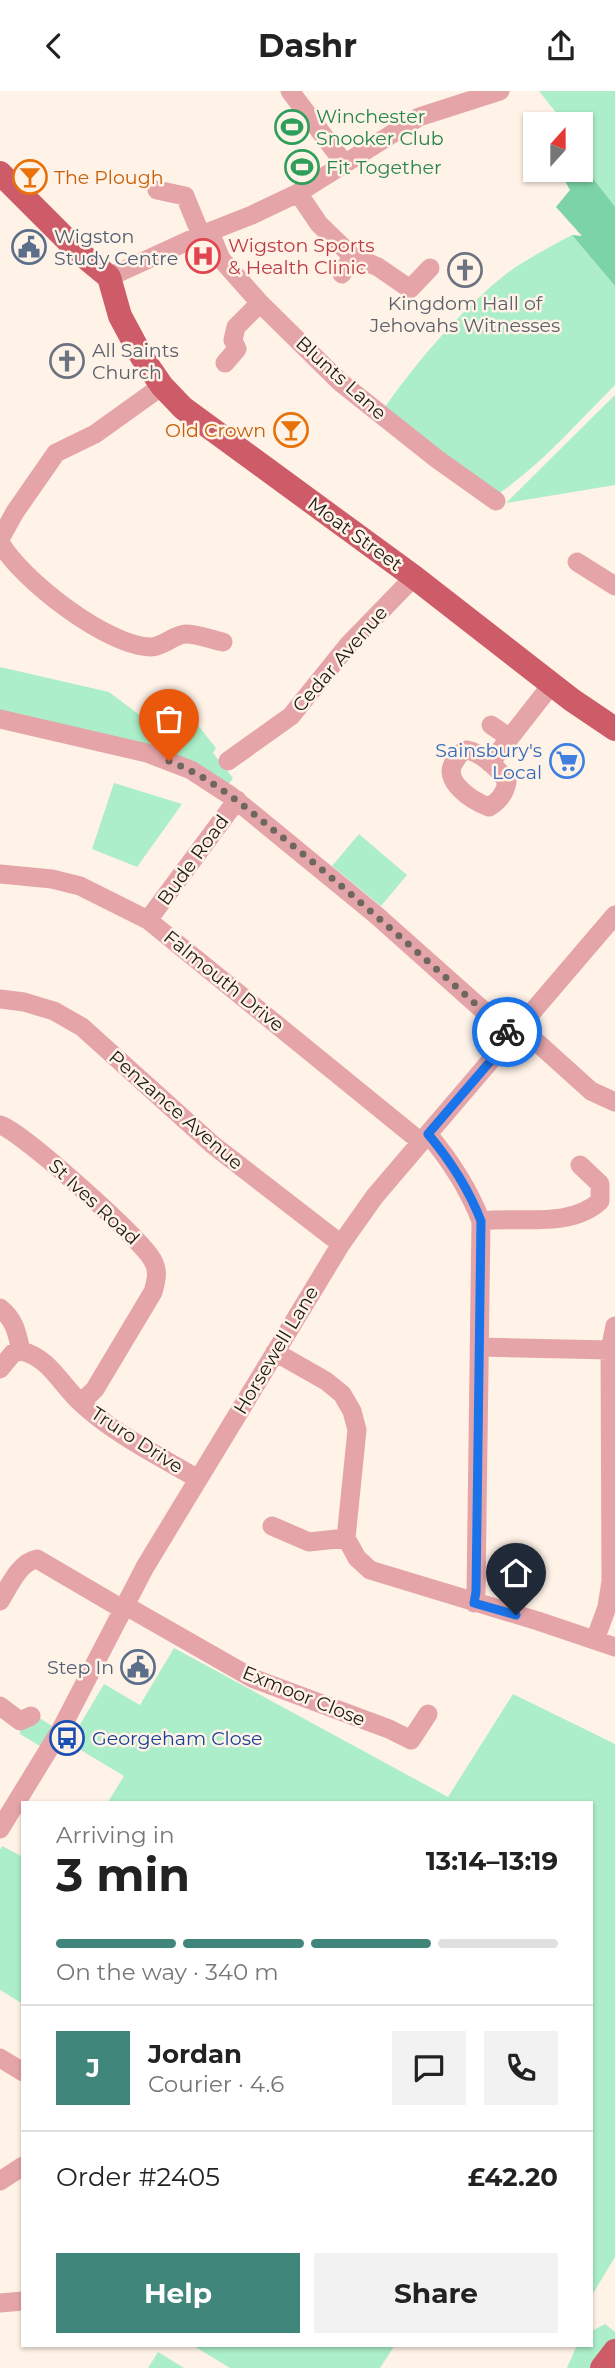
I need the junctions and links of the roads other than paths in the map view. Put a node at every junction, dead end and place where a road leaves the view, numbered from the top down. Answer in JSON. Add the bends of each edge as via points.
{"nodes":[{"id":1,"x":290,"y":91,"type":"edge"},
{"id":2,"x":500,"y":91,"type":"edge"},
{"id":3,"x":344,"y":163,"type":"junction"},
{"id":4,"x":0,"y":173,"type":"edge"},
{"id":5,"x":157,"y":190,"type":"dead end"},
{"id":6,"x":298,"y":193,"type":"junction"},
{"id":7,"x":206,"y":234,"type":"junction"},
{"id":8,"x":352,"y":255,"type":"junction"},
{"id":9,"x":430,"y":268,"type":"dead end"},
{"id":10,"x":342,"y":274,"type":"dead end"},
{"id":11,"x":109,"y":277,"type":"junction"},
{"id":12,"x":260,"y":303,"type":"junction"},
{"id":13,"x":225,"y":363,"type":"dead end"},
{"id":14,"x":162,"y":386,"type":"junction"},
{"id":15,"x":496,"y":501,"type":"dead end"},
{"id":16,"x":0,"y":541,"type":"edge"},
{"id":17,"x":578,"y":562,"type":"dead end"},
{"id":18,"x":414,"y":577,"type":"junction"},
{"id":19,"x":615,"y":586,"type":"edge"},
{"id":20,"x":223,"y":642,"type":"dead end"},
{"id":21,"x":552,"y":684,"type":"junction"},
{"id":22,"x":0,"y":719,"type":"edge"},
{"id":23,"x":491,"y":725,"type":"dead end"},
{"id":24,"x":615,"y":729,"type":"edge"},
{"id":25,"x":510,"y":738,"type":"junction"},
{"id":26,"x":228,"y":761,"type":"dead end"},
{"id":27,"x":490,"y":763,"type":"dead end"},
{"id":28,"x":237,"y":800,"type":"junction"},
{"id":29,"x":0,"y":874,"type":"edge"},
{"id":30,"x":615,"y":915,"type":"edge"},
{"id":31,"x":148,"y":921,"type":"junction"},
{"id":32,"x":0,"y":999,"type":"edge"},
{"id":33,"x":516,"y":1032,"type":"junction"},
{"id":34,"x":615,"y":1102,"type":"edge"},
{"id":35,"x":0,"y":1125,"type":"edge"},
{"id":36,"x":424,"y":1138,"type":"junction"},
{"id":37,"x":580,"y":1165,"type":"dead end"},
{"id":38,"x":608,"y":1194,"type":"edge"},
{"id":39,"x":481,"y":1221,"type":"junction"},
{"id":40,"x":341,"y":1244,"type":"junction"},
{"id":41,"x":0,"y":1308,"type":"edge"},
{"id":42,"x":615,"y":1326,"type":"edge"},
{"id":43,"x":480,"y":1347,"type":"junction"},
{"id":44,"x":610,"y":1350,"type":"junction"},
{"id":45,"x":21,"y":1351,"type":"junction"},
{"id":46,"x":275,"y":1352,"type":"junction"},
{"id":47,"x":0,"y":1369,"type":"edge"},
{"id":48,"x":81,"y":1403,"type":"junction"},
{"id":49,"x":198,"y":1479,"type":"junction"},
{"id":50,"x":272,"y":1526,"type":"dead end"},
{"id":51,"x":346,"y":1538,"type":"junction"},
{"id":52,"x":0,"y":1601,"type":"edge"},
{"id":53,"x":474,"y":1603,"type":"junction"},
{"id":54,"x":125,"y":1608,"type":"junction"},
{"id":55,"x":595,"y":1640,"type":"junction"},
{"id":56,"x":615,"y":1647,"type":"edge"},
{"id":57,"x":0,"y":1706,"type":"edge"},
{"id":58,"x":428,"y":1714,"type":"dead end"},
{"id":59,"x":24,"y":1724,"type":"dead end"},
{"id":60,"x":0,"y":1829,"type":"edge"},
{"id":61,"x":0,"y":2058,"type":"edge"},
{"id":62,"x":21,"y":2071,"type":"edge"},
{"id":63,"x":21,"y":2167,"type":"edge"},
{"id":64,"x":0,"y":2181,"type":"edge"},
{"id":65,"x":21,"y":2301,"type":"edge"},
{"id":66,"x":0,"y":2303,"type":"edge"},
{"id":67,"x":615,"y":2351,"type":"edge"},
{"id":68,"x":602,"y":2368,"type":"edge"}],
"edges":[{"from":1,"to":3,"type":"street"},
{"from":2,"to":3,"type":"street","via":[[419,117]]},
{"from":3,"to":6,"type":"street"},
{"from":4,"to":11,"type":"main road"},
{"from":5,"to":7,"type":"street","name":"Blunts Lane","via":[[185,196]]},
{"from":6,"to":7,"type":"street"},
{"from":6,"to":8,"type":"street","via":[[319,223]]},
{"from":7,"to":11,"type":"street"},
{"from":7,"to":12,"type":"street","name":"Blunts Lane","via":[[221,259]]},
{"from":8,"to":9,"type":"street","via":[[410,289]]},
{"from":8,"to":10,"type":"street"},
{"from":11,"to":14,"type":"main road","name":"Moat Street","via":[[120,316]]},
{"from":12,"to":13,"type":"street","via":[[236,327],[233,340],[237,349]]},
{"from":12,"to":15,"type":"street","name":"Blunts Lane","via":[[340,382]]},
{"from":14,"to":16,"type":"street","via":[[95,434],[56,453]]},
{"from":14,"to":18,"type":"main road","name":"Moat Street","via":[[209,428]]},
{"from":16,"to":20,"type":"street","via":[[10,559],[57,602],[131,645],[154,647],[185,634],[192,626]]},
{"from":17,"to":19,"type":"street"},
{"from":18,"to":21,"type":"main road","name":"Moat Street"},
{"from":18,"to":26,"type":"street","name":"Cedar Avenue","via":[[349,644],[291,716]]},
{"from":21,"to":24,"type":"main road","name":"Moat Street"},
{"from":21,"to":25,"type":"street"},
{"from":22,"to":28,"type":"street","via":[[147,753],[191,770]]},
{"from":23,"to":25,"type":"street"},
{"from":25,"to":27,"type":"street"},
{"from":28,"to":31,"type":"street","name":"Bude Road"},
{"from":28,"to":33,"type":"street"},
{"from":29,"to":31,"type":"street","name":"Falmouth Drive","via":[[80,885]]},
{"from":30,"to":33,"type":"street","name":"Horsewell Lane"},
{"from":31,"to":36,"type":"street","name":"Falmouth Drive"},
{"from":32,"to":40,"type":"street","name":"Penzance Avenue","via":[[54,1011],[82,1027],[213,1145]]},
{"from":33,"to":34,"type":"street","via":[[591,1091]]},
{"from":33,"to":36,"type":"street","name":"Horsewell Lane"},
{"from":35,"to":48,"type":"street","name":"St Ives Road","via":[[26,1140],[154,1262],[153,1292],[95,1388]]},
{"from":36,"to":39,"type":"street","name":"Falmouth Drive","via":[[439,1147]]},
{"from":36,"to":40,"type":"street","name":"Horsewell Lane","via":[[374,1196]]},
{"from":37,"to":38,"type":"street"},
{"from":38,"to":39,"type":"street","via":[[582,1213],[559,1218]]},
{"from":39,"to":43,"type":"street"},
{"from":40,"to":46,"type":"street","name":"Horsewell Lane"},
{"from":41,"to":45,"type":"street","via":[[11,1317]]},
{"from":42,"to":44,"type":"street"},
{"from":43,"to":44,"type":"street"},
{"from":43,"to":53,"type":"street"},
{"from":44,"to":55,"type":"street","via":[[611,1581]]},
{"from":45,"to":47,"type":"street","via":[[13,1353]]},
{"from":45,"to":48,"type":"street","name":"Truro Drive","via":[[43,1361]]},
{"from":46,"to":49,"type":"street","name":"Horsewell Lane"},
{"from":46,"to":51,"type":"street","via":[[326,1381],[342,1394],[352,1411],[356,1430]]},
{"from":48,"to":49,"type":"street","name":"Truro Drive","via":[[131,1440]]},
{"from":49,"to":54,"type":"street","name":"Horsewell Lane"},
{"from":50,"to":51,"type":"street","via":[[309,1542]]},
{"from":51,"to":53,"type":"street","via":[[370,1570]]},
{"from":52,"to":54,"type":"street","via":[[23,1565],[25,1553]]},
{"from":53,"to":55,"type":"street"},
{"from":54,"to":58,"type":"street","name":"Exmoor Close","via":[[251,1678],[389,1729],[407,1747]]},
{"from":54,"to":60,"type":"street","name":"Horsewell Lane","via":[[60,1731]]},
{"from":55,"to":56,"type":"street"},
{"from":57,"to":59,"type":"street"},
{"from":61,"to":62,"type":"street"},
{"from":63,"to":64,"type":"street"},
{"from":65,"to":66,"type":"street"},
{"from":67,"to":68,"type":"main road"}]}
